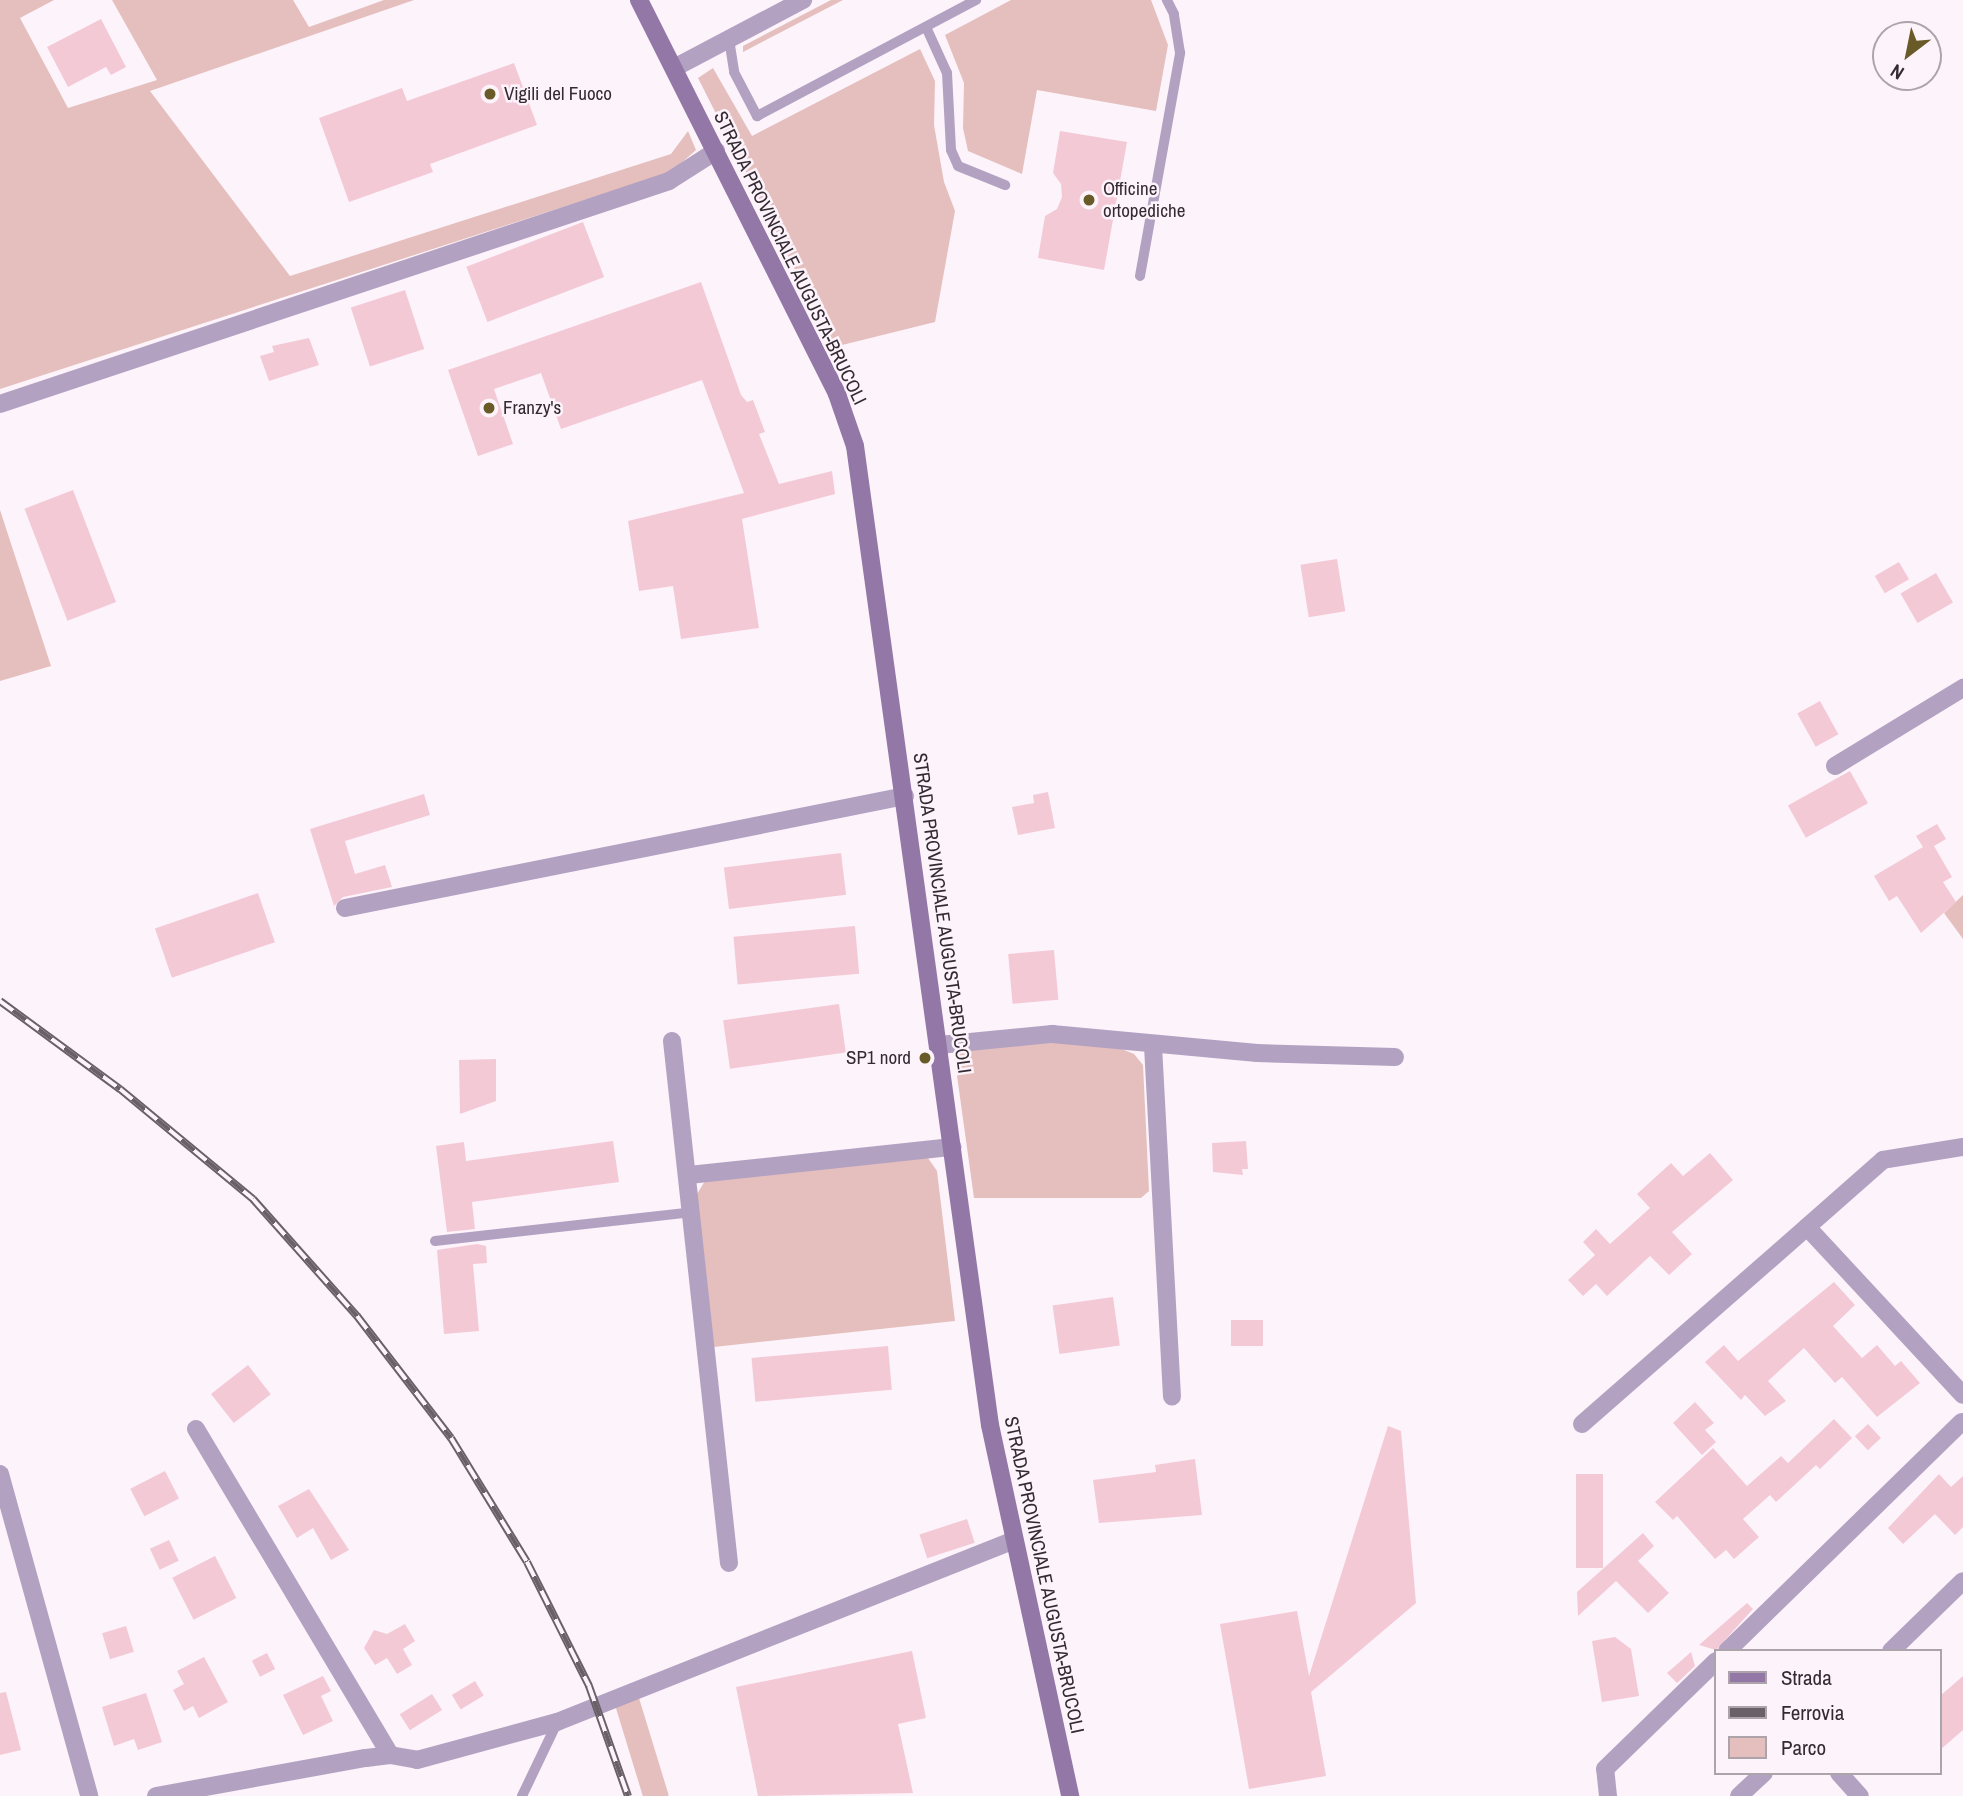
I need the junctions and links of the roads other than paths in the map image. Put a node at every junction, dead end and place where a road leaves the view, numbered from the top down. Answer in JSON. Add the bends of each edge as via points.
{"nodes":[{"id":1,"x":639,"y":0,"type":"edge"},
{"id":2,"x":803,"y":0,"type":"edge"},
{"id":3,"x":976,"y":0,"type":"edge"},
{"id":4,"x":1167,"y":0,"type":"edge"},
{"id":5,"x":926,"y":26,"type":"junction"},
{"id":6,"x":729,"y":39,"type":"junction"},
{"id":7,"x":674,"y":68,"type":"junction"},
{"id":8,"x":716,"y":151,"type":"junction"},
{"id":9,"x":1004,"y":185,"type":"dead end"},
{"id":10,"x":1140,"y":276,"type":"dead end"},
{"id":11,"x":0,"y":404,"type":"edge"},
{"id":12,"x":1963,"y":688,"type":"edge"},
{"id":13,"x":1835,"y":766,"type":"dead end"},
{"id":14,"x":905,"y":796,"type":"junction"},
{"id":15,"x":345,"y":908,"type":"dead end"},
{"id":16,"x":672,"y":1041,"type":"dead end"},
{"id":17,"x":939,"y":1045,"type":"junction"},
{"id":18,"x":1153,"y":1045,"type":"junction"},
{"id":19,"x":1395,"y":1057,"type":"dead end"},
{"id":20,"x":953,"y":1147,"type":"junction"},
{"id":21,"x":1963,"y":1147,"type":"edge"},
{"id":22,"x":689,"y":1175,"type":"junction"},
{"id":23,"x":692,"y":1212,"type":"junction"},
{"id":24,"x":1807,"y":1227,"type":"junction"},
{"id":25,"x":435,"y":1241,"type":"dead end"},
{"id":26,"x":1963,"y":1395,"type":"edge"},
{"id":27,"x":1172,"y":1396,"type":"dead end"},
{"id":28,"x":1962,"y":1422,"type":"edge"},
{"id":29,"x":1582,"y":1424,"type":"dead end"},
{"id":30,"x":196,"y":1429,"type":"dead end"},
{"id":31,"x":0,"y":1474,"type":"edge"},
{"id":32,"x":1012,"y":1541,"type":"junction"},
{"id":33,"x":729,"y":1563,"type":"dead end"},
{"id":34,"x":1963,"y":1581,"type":"edge"},
{"id":35,"x":1729,"y":1649,"type":"edge"},
{"id":36,"x":1893,"y":1649,"type":"edge"},
{"id":37,"x":1714,"y":1663,"type":"edge"},
{"id":38,"x":557,"y":1722,"type":"junction"},
{"id":39,"x":390,"y":1755,"type":"junction"},
{"id":40,"x":1761,"y":1775,"type":"edge"},
{"id":41,"x":1841,"y":1775,"type":"edge"},
{"id":42,"x":89,"y":1796,"type":"edge"},
{"id":43,"x":156,"y":1796,"type":"edge"},
{"id":44,"x":522,"y":1796,"type":"edge"},
{"id":45,"x":1070,"y":1796,"type":"edge"},
{"id":46,"x":1608,"y":1796,"type":"edge"},
{"id":47,"x":1739,"y":1796,"type":"edge"},
{"id":48,"x":1860,"y":1796,"type":"edge"}],
"edges":[{"from":1,"to":7,"type":"main road","name":"STRADA PROVINCIALE AUGUSTA-BRUCOLI"},
{"from":2,"to":6,"type":"street"},
{"from":3,"to":5,"type":"lane"},
{"from":4,"to":10,"type":"lane","via":[[1180,53]]},
{"from":5,"to":6,"type":"lane","via":[[757,116],[734,72]]},
{"from":5,"to":9,"type":"lane","via":[[947,73],[951,150],[958,166]]},
{"from":6,"to":7,"type":"street"},
{"from":7,"to":8,"type":"main road","name":"STRADA PROVINCIALE AUGUSTA-BRUCOLI"},
{"from":8,"to":11,"type":"street","via":[[669,181]]},
{"from":8,"to":14,"type":"main road","name":"STRADA PROVINCIALE AUGUSTA-BRUCOLI","via":[[837,394],[855,446]]},
{"from":12,"to":13,"type":"street"},
{"from":14,"to":15,"type":"street"},
{"from":14,"to":17,"type":"main road","name":"STRADA PROVINCIALE AUGUSTA-BRUCOLI"},
{"from":16,"to":22,"type":"street"},
{"from":17,"to":18,"type":"street","via":[[1052,1034]]},
{"from":17,"to":20,"type":"main road","name":"STRADA PROVINCIALE AUGUSTA-BRUCOLI"},
{"from":18,"to":19,"type":"street"},
{"from":18,"to":27,"type":"street"},
{"from":20,"to":22,"type":"street"},
{"from":20,"to":32,"type":"main road","name":"STRADA PROVINCIALE AUGUSTA-BRUCOLI","via":[[990,1425]]},
{"from":21,"to":24,"type":"street","via":[[1883,1160]]},
{"from":22,"to":23,"type":"street"},
{"from":23,"to":25,"type":"lane"},
{"from":23,"to":33,"type":"street"},
{"from":24,"to":26,"type":"street"},
{"from":24,"to":29,"type":"street"},
{"from":28,"to":35,"type":"street"},
{"from":30,"to":39,"type":"street"},
{"from":31,"to":42,"type":"street"},
{"from":32,"to":38,"type":"street"},
{"from":32,"to":45,"type":"main road","name":"STRADA PROVINCIALE AUGUSTA-BRUCOLI"},
{"from":34,"to":36,"type":"street"},
{"from":37,"to":46,"type":"street","via":[[1605,1769]]},
{"from":38,"to":39,"type":"street","via":[[417,1760]]},
{"from":38,"to":44,"type":"lane"},
{"from":39,"to":43,"type":"street"},
{"from":40,"to":47,"type":"street"},
{"from":41,"to":48,"type":"street"}]}
